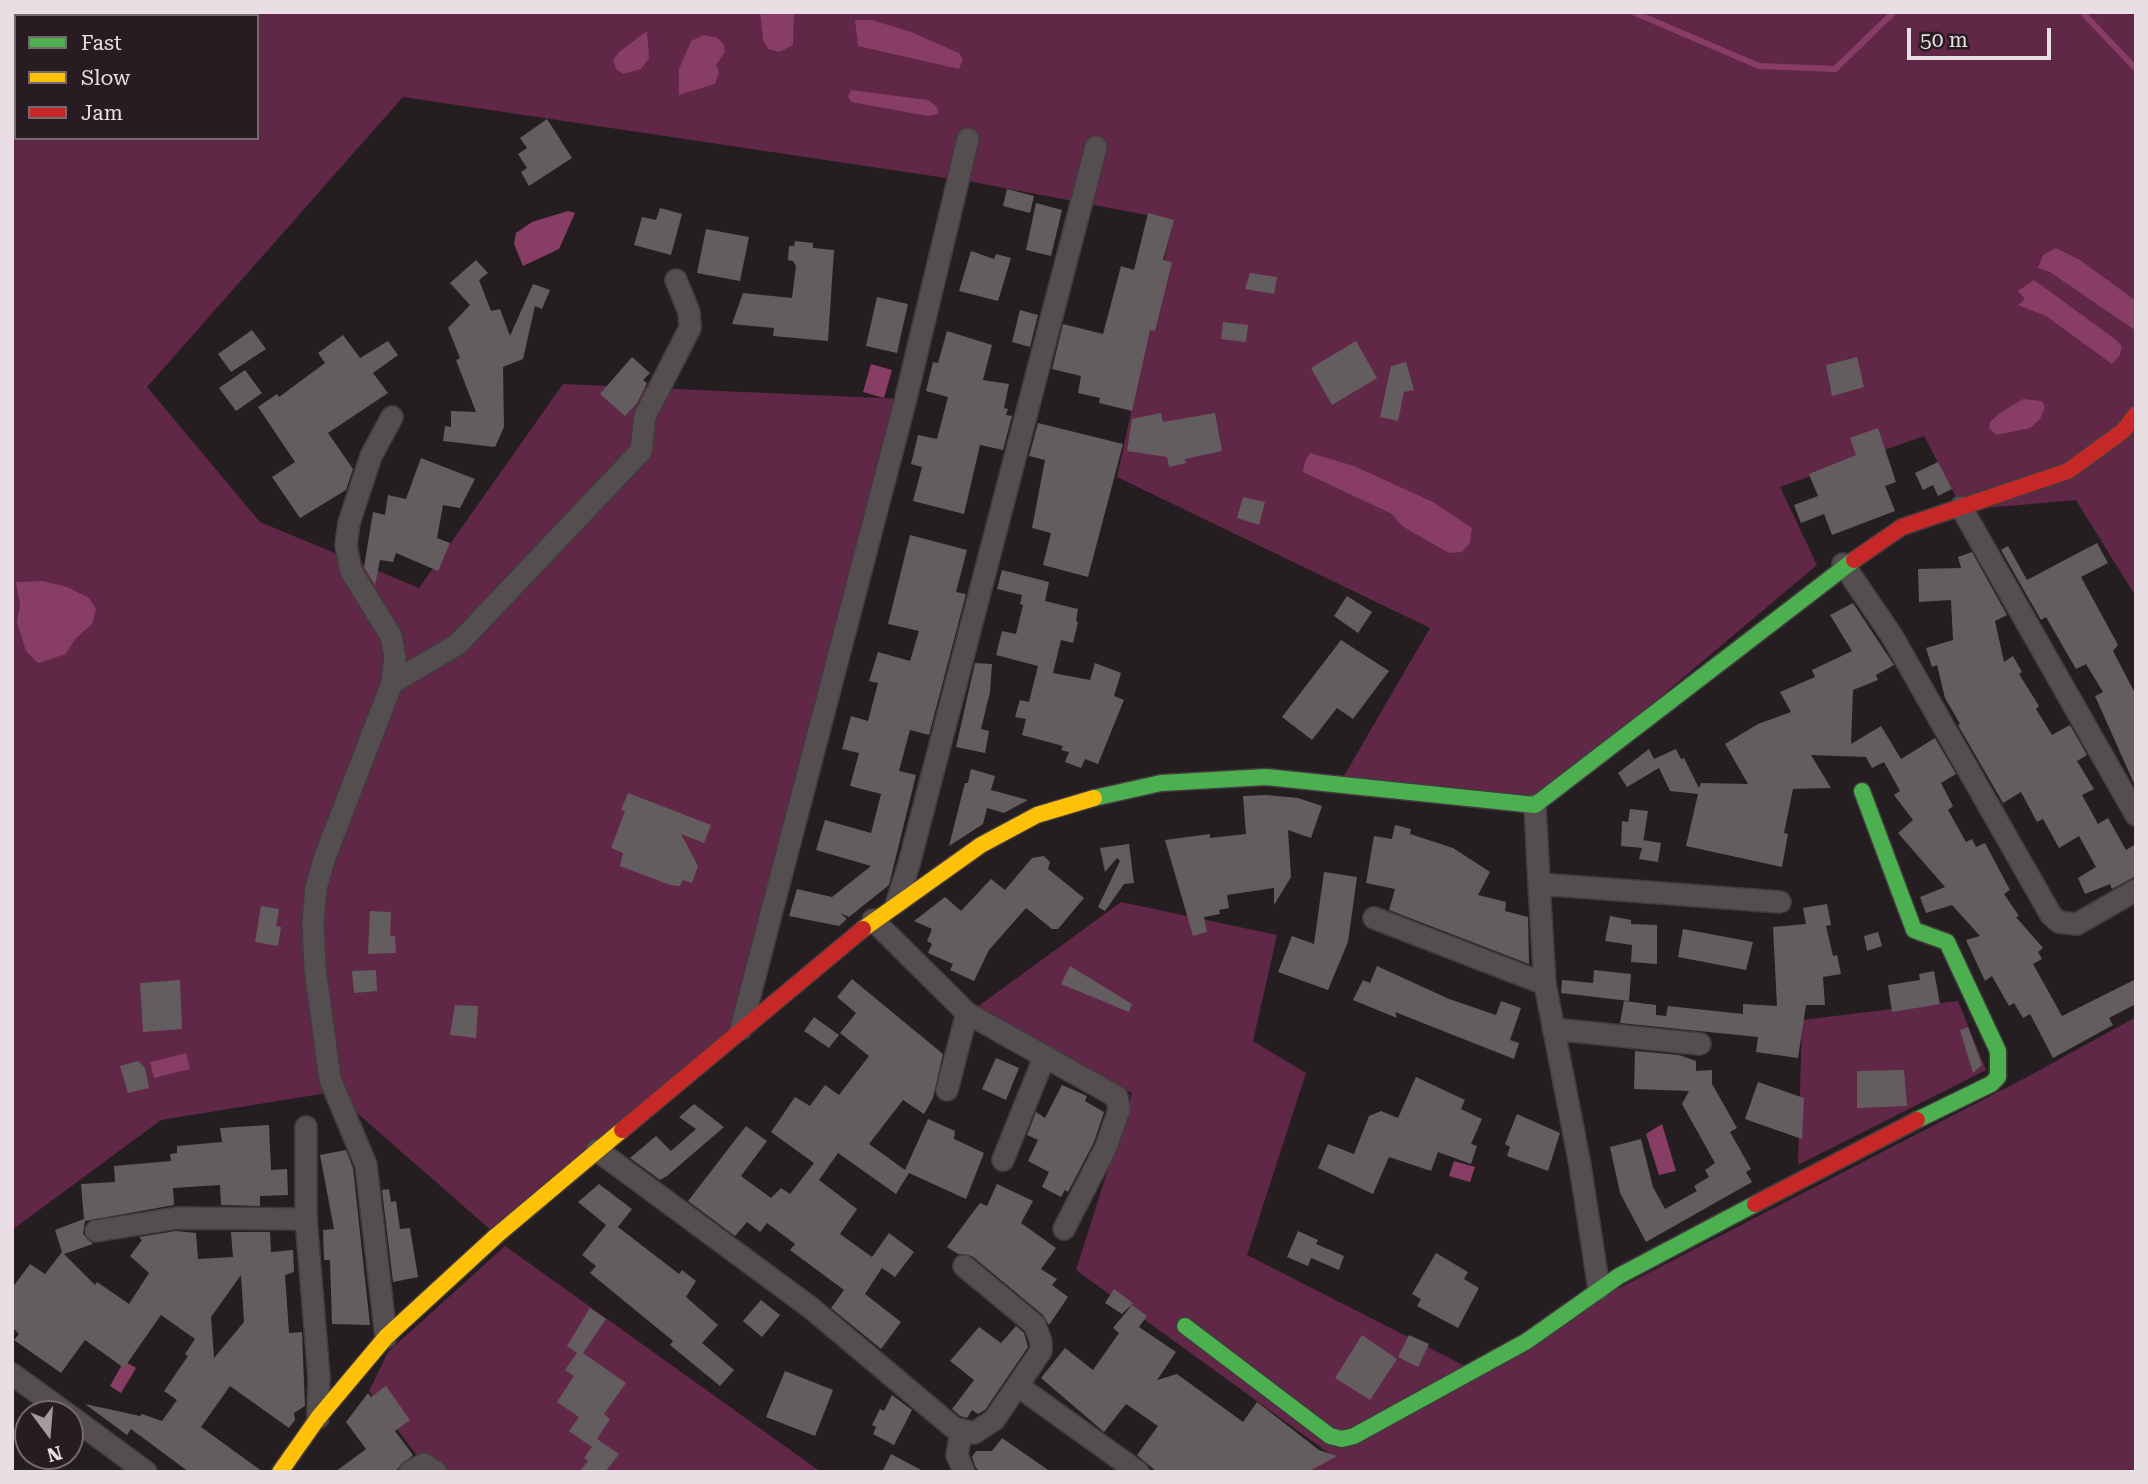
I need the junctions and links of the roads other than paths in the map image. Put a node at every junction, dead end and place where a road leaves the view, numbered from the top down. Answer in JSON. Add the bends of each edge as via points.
{"nodes":[{"id":1,"x":968,"y":139,"type":"dead end"},
{"id":2,"x":1096,"y":147,"type":"dead end"},
{"id":3,"x":676,"y":280,"type":"dead end"},
{"id":4,"x":2136,"y":414,"type":"edge"},
{"id":5,"x":392,"y":417,"type":"dead end"},
{"id":6,"x":1961,"y":507,"type":"junction"},
{"id":7,"x":1843,"y":564,"type":"junction"},
{"id":8,"x":392,"y":682,"type":"junction"},
{"id":9,"x":1863,"y":791,"type":"dead end"},
{"id":10,"x":1535,"y":805,"type":"junction"},
{"id":11,"x":2136,"y":815,"type":"edge"},
{"id":12,"x":1539,"y":884,"type":"junction"},
{"id":13,"x":2136,"y":890,"type":"edge"},
{"id":14,"x":897,"y":902,"type":"junction"},
{"id":15,"x":1780,"y":902,"type":"dead end"},
{"id":16,"x":1374,"y":918,"type":"dead end"},
{"id":17,"x":873,"y":920,"type":"junction"},
{"id":18,"x":1545,"y":984,"type":"junction"},
{"id":19,"x":967,"y":1013,"type":"junction"},
{"id":20,"x":741,"y":1029,"type":"junction"},
{"id":21,"x":1553,"y":1029,"type":"junction"},
{"id":22,"x":1700,"y":1044,"type":"dead end"},
{"id":23,"x":1044,"y":1058,"type":"junction"},
{"id":24,"x":947,"y":1090,"type":"dead end"},
{"id":25,"x":306,"y":1127,"type":"dead end"},
{"id":26,"x":597,"y":1150,"type":"junction"},
{"id":27,"x":1003,"y":1160,"type":"dead end"},
{"id":28,"x":306,"y":1219,"type":"junction"},
{"id":29,"x":1064,"y":1229,"type":"dead end"},
{"id":30,"x":96,"y":1231,"type":"dead end"},
{"id":31,"x":964,"y":1266,"type":"dead end"},
{"id":32,"x":1599,"y":1289,"type":"junction"},
{"id":33,"x":1185,"y":1326,"type":"dead end"},
{"id":34,"x":386,"y":1337,"type":"junction"},
{"id":35,"x":12,"y":1374,"type":"edge"},
{"id":36,"x":1018,"y":1386,"type":"junction"},
{"id":37,"x":48,"y":1400,"type":"edge"},
{"id":38,"x":318,"y":1418,"type":"junction"},
{"id":39,"x":84,"y":1426,"type":"edge"},
{"id":40,"x":961,"y":1432,"type":"junction"},
{"id":41,"x":290,"y":1468,"type":"edge"},
{"id":42,"x":146,"y":1472,"type":"edge"},
{"id":43,"x":410,"y":1472,"type":"edge"},
{"id":44,"x":436,"y":1472,"type":"edge"},
{"id":45,"x":964,"y":1472,"type":"edge"},
{"id":46,"x":1138,"y":1472,"type":"edge"}],
"edges":[{"from":1,"to":20,"type":"street","via":[[905,402]]},
{"from":2,"to":14,"type":"street"},
{"from":3,"to":8,"type":"street","via":[[689,312],[690,328],[645,416],[641,451],[458,644]]},
{"from":4,"to":6,"type":"street","via":[[2123,431],[2068,471]]},
{"from":5,"to":8,"type":"street","via":[[371,456],[346,545],[351,571],[391,636],[395,657]]},
{"from":6,"to":7,"type":"street","via":[[1902,527]]},
{"from":6,"to":11,"type":"street"},
{"from":7,"to":10,"type":"street"},
{"from":7,"to":13,"type":"street","via":[[1892,636],[2052,915],[2059,922],[2077,924]]},
{"from":8,"to":34,"type":"street","via":[[325,857],[313,922],[314,968],[330,1079],[366,1165]]},
{"from":9,"to":32,"type":"street","via":[[1908,918],[1914,930],[1947,942],[1998,1051],[1998,1077]]},
{"from":10,"to":12,"type":"street"},
{"from":10,"to":14,"type":"street","via":[[1266,776],[1161,783],[1119,790],[1037,815],[981,845]]},
{"from":12,"to":15,"type":"street"},
{"from":12,"to":18,"type":"street"},
{"from":14,"to":17,"type":"street"},
{"from":16,"to":18,"type":"street"},
{"from":17,"to":19,"type":"street"},
{"from":17,"to":20,"type":"street"},
{"from":18,"to":21,"type":"street"},
{"from":19,"to":23,"type":"street"},
{"from":19,"to":24,"type":"street"},
{"from":20,"to":26,"type":"street"},
{"from":21,"to":22,"type":"street"},
{"from":21,"to":32,"type":"street"},
{"from":23,"to":27,"type":"street"},
{"from":23,"to":29,"type":"street","via":[[1112,1092],[1119,1103],[1107,1147]]},
{"from":25,"to":28,"type":"street"},
{"from":26,"to":34,"type":"street"},
{"from":26,"to":40,"type":"street","via":[[811,1308]]},
{"from":28,"to":30,"type":"street","via":[[177,1218]]},
{"from":28,"to":38,"type":"street"},
{"from":31,"to":36,"type":"street","via":[[1040,1333],[1041,1351]]},
{"from":32,"to":33,"type":"street","via":[[1527,1341],[1342,1439],[1330,1436]]},
{"from":34,"to":38,"type":"street"},
{"from":35,"to":37,"type":"street"},
{"from":36,"to":40,"type":"street","via":[[995,1420],[974,1433]]},
{"from":36,"to":46,"type":"street"},
{"from":38,"to":41,"type":"street"},
{"from":39,"to":42,"type":"street"},
{"from":40,"to":45,"type":"street","via":[[957,1455]]},
{"from":43,"to":44,"type":"street","via":[[424,1464]]}]}
